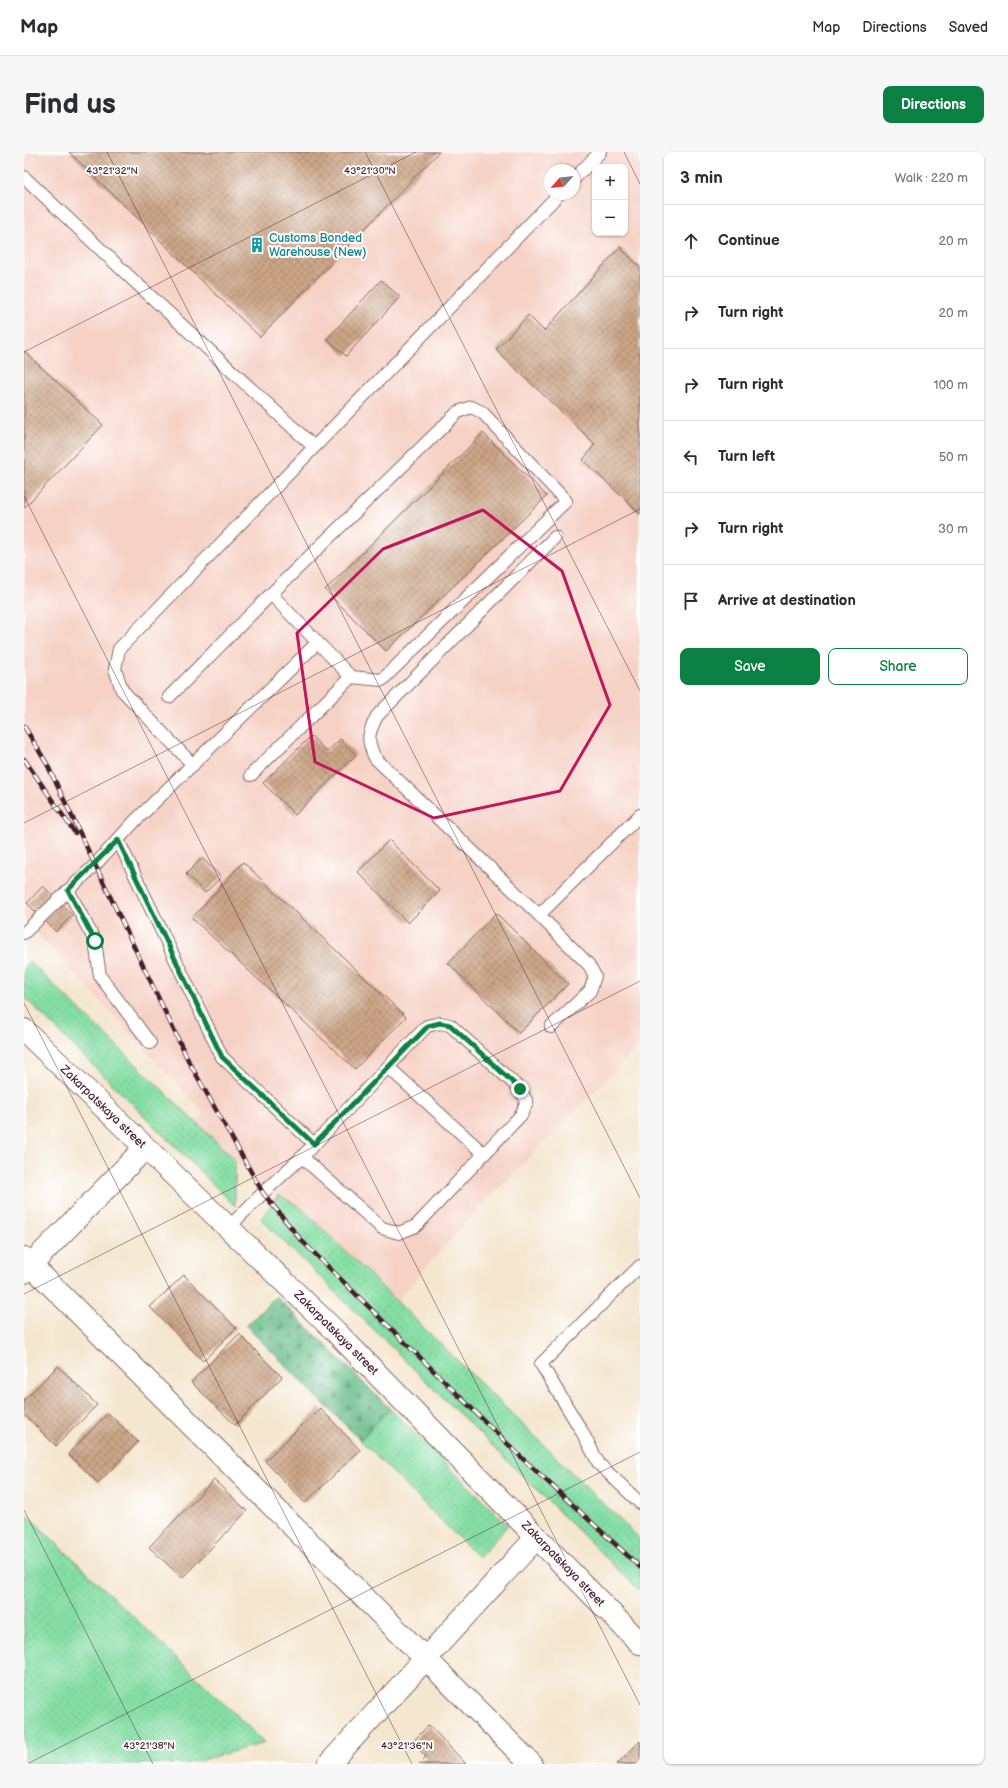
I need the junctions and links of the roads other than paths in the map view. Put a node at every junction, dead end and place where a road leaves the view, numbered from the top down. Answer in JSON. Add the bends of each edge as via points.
{"nodes":[{"id":1,"x":600,"y":152,"type":"edge"},
{"id":2,"x":580,"y":173,"type":"edge"},
{"id":3,"x":24,"y":177,"type":"edge"},
{"id":4,"x":553,"y":200,"type":"edge"},
{"id":5,"x":314,"y":447,"type":"junction"},
{"id":6,"x":555,"y":537,"type":"dead end"},
{"id":7,"x":271,"y":594,"type":"junction"},
{"id":8,"x":317,"y":642,"type":"junction"},
{"id":9,"x":351,"y":677,"type":"junction"},
{"id":10,"x":169,"y":697,"type":"dead end"},
{"id":11,"x":193,"y":765,"type":"junction"},
{"id":12,"x":251,"y":775,"type":"dead end"},
{"id":13,"x":640,"y":815,"type":"edge"},
{"id":14,"x":118,"y":840,"type":"junction"},
{"id":15,"x":68,"y":890,"type":"junction"},
{"id":16,"x":539,"y":915,"type":"junction"},
{"id":17,"x":24,"y":933,"type":"edge"},
{"id":18,"x":551,"y":1027,"type":"dead end"},
{"id":19,"x":24,"y":1030,"type":"edge"},
{"id":20,"x":150,"y":1043,"type":"dead end"},
{"id":21,"x":388,"y":1067,"type":"junction"},
{"id":22,"x":314,"y":1144,"type":"junction"},
{"id":23,"x":145,"y":1148,"type":"junction"},
{"id":24,"x":484,"y":1154,"type":"junction"},
{"id":25,"x":302,"y":1157,"type":"junction"},
{"id":26,"x":228,"y":1228,"type":"junction"},
{"id":27,"x":26,"y":1265,"type":"edge"},
{"id":28,"x":640,"y":1266,"type":"edge"},
{"id":29,"x":640,"y":1503,"type":"edge"},
{"id":30,"x":537,"y":1537,"type":"junction"},
{"id":31,"x":640,"y":1643,"type":"edge"},
{"id":32,"x":425,"y":1659,"type":"junction"},
{"id":33,"x":329,"y":1764,"type":"edge"},
{"id":34,"x":531,"y":1764,"type":"edge"}],
"edges":[{"from":1,"to":2,"type":"lane"},
{"from":3,"to":5,"type":"lane"},
{"from":4,"to":5,"type":"lane"},
{"from":5,"to":11,"type":"lane","via":[[119,649],[115,670],[122,690]]},
{"from":6,"to":16,"type":"lane","via":[[377,716],[370,730],[368,744],[374,758]]},
{"from":7,"to":8,"type":"lane"},
{"from":7,"to":9,"type":"lane","via":[[458,412],[471,407],[482,412],[566,501],[382,680]]},
{"from":7,"to":10,"type":"lane"},
{"from":8,"to":9,"type":"lane"},
{"from":8,"to":11,"type":"lane"},
{"from":9,"to":12,"type":"lane"},
{"from":11,"to":14,"type":"lane"},
{"from":13,"to":16,"type":"lane"},
{"from":14,"to":15,"type":"lane"},
{"from":14,"to":22,"type":"lane","via":[[222,1057]]},
{"from":15,"to":17,"type":"lane"},
{"from":15,"to":20,"type":"lane","via":[[95,941],[100,976]]},
{"from":16,"to":18,"type":"lane","via":[[589,965],[595,976],[590,991]]},
{"from":19,"to":23,"type":"street","name":"Zakarpatskaya street"},
{"from":21,"to":22,"type":"lane"},
{"from":21,"to":24,"type":"lane"},
{"from":21,"to":24,"type":"lane","via":[[428,1026],[440,1023],[450,1025],[520,1089],[528,1102],[521,1115]]},
{"from":22,"to":25,"type":"lane"},
{"from":23,"to":26,"type":"street","name":"Zakarpatskaya street"},
{"from":23,"to":27,"type":"street"},
{"from":24,"to":25,"type":"lane","via":[[416,1226],[400,1233],[382,1228]]},
{"from":25,"to":26,"type":"lane"},
{"from":26,"to":30,"type":"street","name":"Zakarpatskaya street","via":[[336,1332]]},
{"from":27,"to":32,"type":"street"},
{"from":28,"to":29,"type":"lane","via":[[541,1364],[599,1464]]},
{"from":30,"to":31,"type":"street","name":"Zakarpatskaya street"},
{"from":30,"to":32,"type":"street"},
{"from":32,"to":33,"type":"street"},
{"from":32,"to":34,"type":"street"}]}
